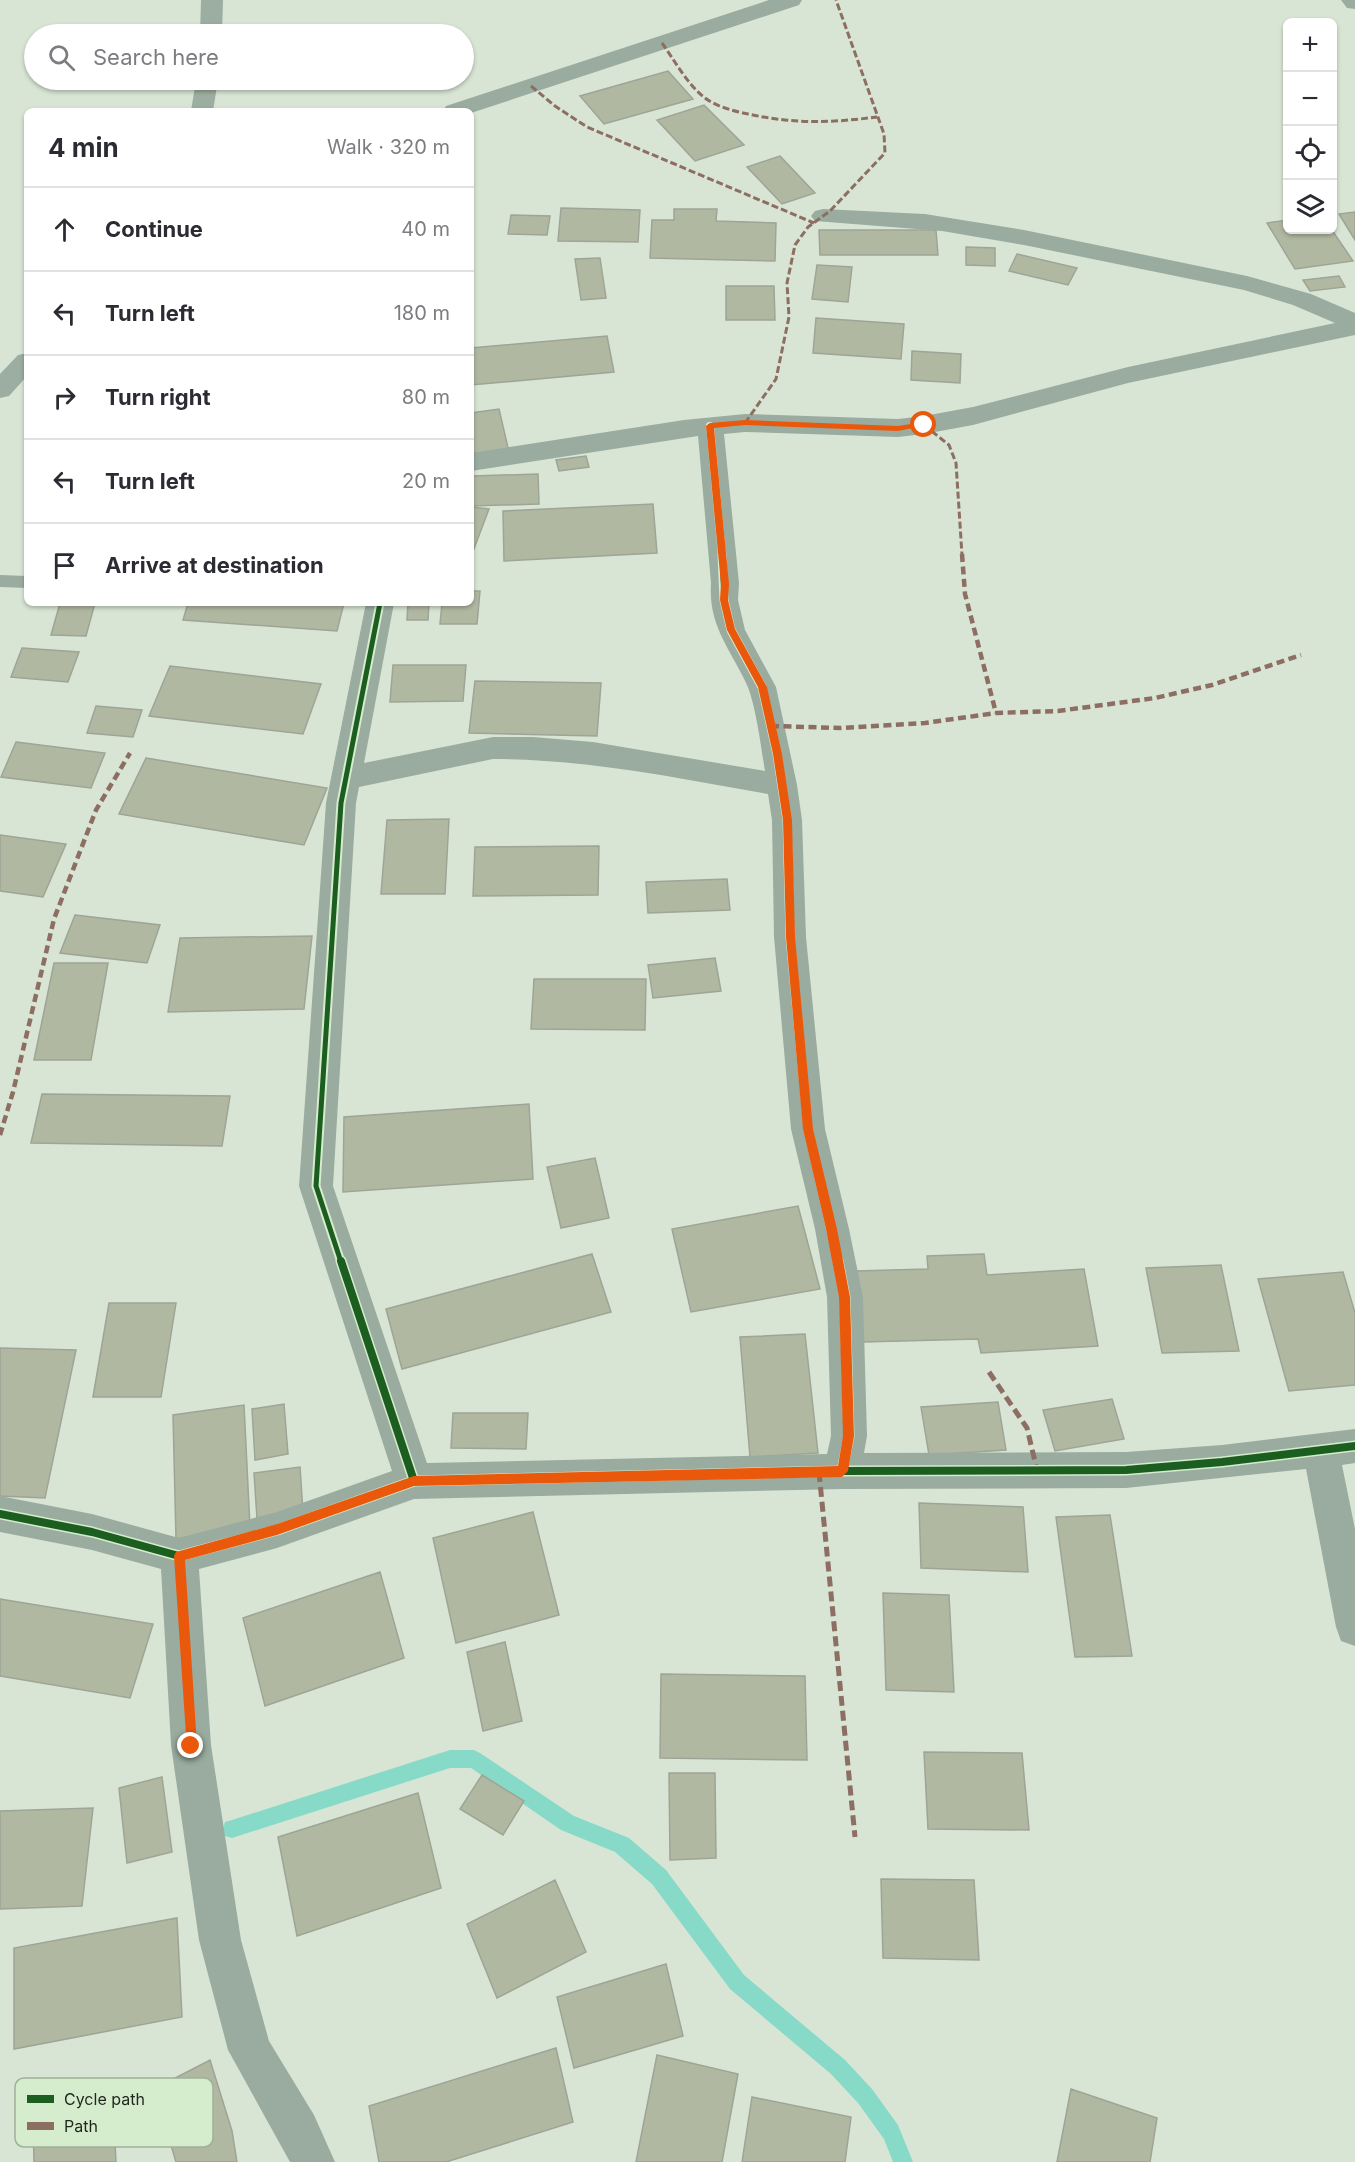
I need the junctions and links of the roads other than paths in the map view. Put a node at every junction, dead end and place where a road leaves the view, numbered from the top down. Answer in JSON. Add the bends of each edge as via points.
{"nodes":[{"id":1,"x":212,"y":0,"type":"edge"},
{"id":2,"x":791,"y":0,"type":"edge"},
{"id":3,"x":211,"y":24,"type":"edge"},
{"id":4,"x":205,"y":90,"type":"edge"},
{"id":5,"x":202,"y":108,"type":"edge"},
{"id":6,"x":463,"y":108,"type":"edge"},
{"id":7,"x":823,"y":216,"type":"dead end"},
{"id":8,"x":1355,"y":300,"type":"edge"},
{"id":9,"x":1318,"y":305,"type":"junction"},
{"id":10,"x":1355,"y":323,"type":"edge"},
{"id":11,"x":1355,"y":327,"type":"edge"},
{"id":12,"x":24,"y":364,"type":"edge"},
{"id":13,"x":0,"y":390,"type":"edge"},
{"id":14,"x":710,"y":426,"type":"junction"},
{"id":15,"x":474,"y":462,"type":"edge"},
{"id":16,"x":0,"y":581,"type":"edge"},
{"id":17,"x":24,"y":582,"type":"edge"},
{"id":18,"x":379,"y":606,"type":"edge"},
{"id":19,"x":346,"y":778,"type":"junction"},
{"id":20,"x":782,"y":785,"type":"junction"},
{"id":21,"x":1338,"y":1448,"type":"edge"},
{"id":22,"x":842,"y":1471,"type":"junction"},
{"id":23,"x":414,"y":1481,"type":"junction"},
{"id":24,"x":0,"y":1514,"type":"edge"},
{"id":25,"x":180,"y":1556,"type":"junction"},
{"id":26,"x":1355,"y":1627,"type":"edge"},
{"id":27,"x":313,"y":2162,"type":"edge"}],
"edges":[{"from":1,"to":3,"type":"main road"},
{"from":2,"to":6,"type":"street"},
{"from":4,"to":5,"type":"main road"},
{"from":7,"to":9,"type":"street","via":[[958,225],[1242,281]]},
{"from":8,"to":9,"type":"street"},
{"from":9,"to":10,"type":"street"},
{"from":11,"to":14,"type":"street","via":[[1128,375],[924,425]]},
{"from":12,"to":13,"type":"main road"},
{"from":14,"to":15,"type":"street"},
{"from":14,"to":20,"type":"street","via":[[724,600],[731,630],[762,687]]},
{"from":16,"to":17,"type":"lane"},
{"from":18,"to":19,"type":"street"},
{"from":19,"to":20,"type":"street","via":[[493,748],[533,748],[593,753]]},
{"from":19,"to":23,"type":"street","via":[[341,803],[316,1186]]},
{"from":20,"to":22,"type":"street","via":[[787,820],[790,937],[808,1129],[844,1297],[849,1436]]},
{"from":21,"to":22,"type":"street","via":[[1126,1470]]},
{"from":21,"to":26,"type":"street"},
{"from":22,"to":23,"type":"street"},
{"from":23,"to":25,"type":"street","via":[[277,1530]]},
{"from":24,"to":25,"type":"street","via":[[92,1532]]},
{"from":25,"to":27,"type":"street","via":[[191,1746],[220,1940],[250,2050]]}]}
